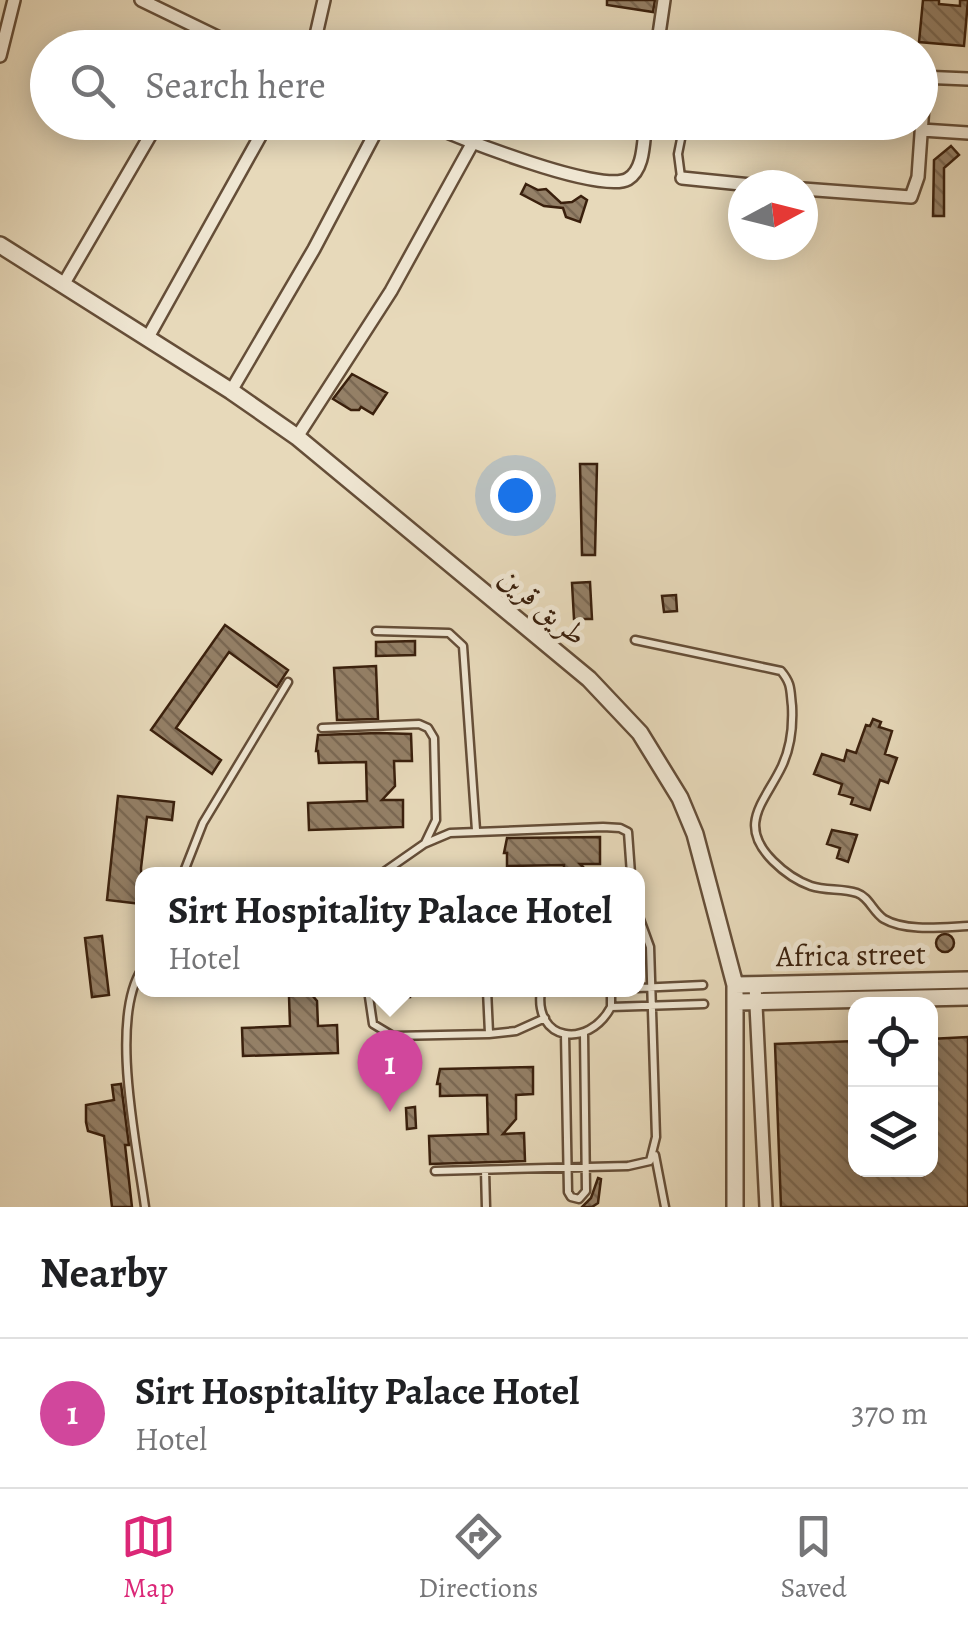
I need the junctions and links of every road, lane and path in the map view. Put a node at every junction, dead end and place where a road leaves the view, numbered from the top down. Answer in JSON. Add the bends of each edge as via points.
{"nodes":[{"id":1,"x":14,"y":0,"type":"edge"},
{"id":2,"x":141,"y":0,"type":"edge"},
{"id":3,"x":324,"y":0,"type":"edge"},
{"id":4,"x":664,"y":0,"type":"edge"},
{"id":5,"x":201,"y":30,"type":"edge"},
{"id":6,"x":318,"y":30,"type":"edge"},
{"id":7,"x":660,"y":30,"type":"edge"},
{"id":8,"x":0,"y":56,"type":"edge"},
{"id":9,"x":938,"y":78,"type":"edge"},
{"id":10,"x":968,"y":79,"type":"edge"},
{"id":11,"x":938,"y":131,"type":"edge"},
{"id":12,"x":968,"y":133,"type":"edge"},
{"id":13,"x":148,"y":140,"type":"edge"},
{"id":14,"x":258,"y":140,"type":"edge"},
{"id":15,"x":371,"y":140,"type":"edge"},
{"id":16,"x":463,"y":140,"type":"edge"},
{"id":17,"x":643,"y":140,"type":"edge"},
{"id":18,"x":681,"y":140,"type":"edge"},
{"id":19,"x":921,"y":140,"type":"edge"},
{"id":20,"x":472,"y":144,"type":"junction"},
{"id":21,"x":682,"y":178,"type":"joint"},
{"id":22,"x":728,"y":183,"type":"edge"},
{"id":23,"x":818,"y":191,"type":"edge"},
{"id":24,"x":0,"y":246,"type":"edge"},
{"id":25,"x":63,"y":285,"type":"junction"},
{"id":26,"x":147,"y":339,"type":"junction"},
{"id":27,"x":230,"y":391,"type":"junction"},
{"id":28,"x":297,"y":437,"type":"junction"},
{"id":29,"x":376,"y":632,"type":"dead end"},
{"id":30,"x":636,"y":640,"type":"dead end"},
{"id":31,"x":288,"y":682,"type":"dead end"},
{"id":32,"x":322,"y":728,"type":"dead end"},
{"id":33,"x":476,"y":830,"type":"junction"},
{"id":34,"x":424,"y":844,"type":"junction"},
{"id":35,"x":185,"y":867,"type":"edge"},
{"id":36,"x":391,"y":867,"type":"edge"},
{"id":37,"x":632,"y":867,"type":"edge"},
{"id":38,"x":968,"y":926,"type":"edge"},
{"id":39,"x":645,"y":933,"type":"edge"},
{"id":40,"x":968,"y":980,"type":"edge"},
{"id":41,"x":135,"y":982,"type":"edge"},
{"id":42,"x":703,"y":985,"type":"dead end"},
{"id":43,"x":645,"y":987,"type":"edge"},
{"id":44,"x":651,"y":987,"type":"junction"},
{"id":45,"x":736,"y":993,"type":"junction"},
{"id":46,"x":756,"y":993,"type":"junction"},
{"id":47,"x":369,"y":997,"type":"edge"},
{"id":48,"x":488,"y":997,"type":"edge"},
{"id":49,"x":540,"y":997,"type":"edge"},
{"id":50,"x":611,"y":997,"type":"edge"},
{"id":51,"x":968,"y":997,"type":"edge"},
{"id":52,"x":704,"y":1004,"type":"dead end"},
{"id":53,"x":652,"y":1006,"type":"junction"},
{"id":54,"x":612,"y":1007,"type":"junction"},
{"id":55,"x":545,"y":1018,"type":"junction"},
{"id":56,"x":488,"y":1034,"type":"junction"},
{"id":57,"x":565,"y":1034,"type":"junction"},
{"id":58,"x":584,"y":1034,"type":"junction"},
{"id":59,"x":654,"y":1154,"type":"junction"},
{"id":60,"x":568,"y":1168,"type":"junction"},
{"id":61,"x":586,"y":1168,"type":"junction"},
{"id":62,"x":485,"y":1170,"type":"junction"},
{"id":63,"x":435,"y":1171,"type":"dead end"},
{"id":64,"x":144,"y":1207,"type":"edge"},
{"id":65,"x":486,"y":1207,"type":"edge"},
{"id":66,"x":665,"y":1207,"type":"edge"},
{"id":67,"x":735,"y":1207,"type":"edge"},
{"id":68,"x":766,"y":1207,"type":"edge"}],
"edges":[{"from":1,"to":8,"type":"street"},
{"from":2,"to":5,"type":"street"},
{"from":3,"to":6,"type":"street"},
{"from":4,"to":7,"type":"street"},
{"from":9,"to":10,"type":"street"},
{"from":11,"to":12,"type":"street"},
{"from":13,"to":25,"type":"street"},
{"from":14,"to":26,"type":"street"},
{"from":15,"to":27,"type":"street"},
{"from":16,"to":20,"type":"street"},
{"from":17,"to":20,"type":"street","via":[[639,170],[620,182]]},
{"from":18,"to":21,"type":"lane"},
{"from":19,"to":23,"type":"street","via":[[911,197]]},
{"from":20,"to":28,"type":"street","via":[[392,291]]},
{"from":21,"to":22,"type":"street"},
{"from":24,"to":25,"type":"street","name":"طريق قرين"},
{"from":25,"to":26,"type":"street","name":"طريق قرين"},
{"from":26,"to":27,"type":"street","name":"طريق قرين"},
{"from":27,"to":28,"type":"street","name":"طريق قرين"},
{"from":28,"to":45,"type":"street","name":"طريق قرين","via":[[588,679],[640,733],[695,834]]},
{"from":29,"to":33,"type":"lane","via":[[448,633],[463,646]]},
{"from":30,"to":38,"type":"lane","via":[[781,671],[792,684],[789,744],[760,801],[755,830],[761,849],[778,866],[808,885],[864,897],[887,920]]},
{"from":31,"to":35,"type":"lane","via":[[203,823]]},
{"from":32,"to":34,"type":"lane","via":[[428,728],[434,738],[436,820]]},
{"from":33,"to":34,"type":"lane"},
{"from":33,"to":37,"type":"lane","via":[[620,828],[628,832]]},
{"from":34,"to":36,"type":"lane"},
{"from":39,"to":44,"type":"lane"},
{"from":40,"to":46,"type":"street","name":"Africa street"},
{"from":41,"to":64,"type":"lane","via":[[127,1007],[127,1060]]},
{"from":42,"to":44,"type":"lane"},
{"from":43,"to":44,"type":"lane"},
{"from":44,"to":53,"type":"lane"},
{"from":45,"to":46,"type":"street","name":"Africa street"},
{"from":45,"to":67,"type":"street","name":"طريق قرين"},
{"from":46,"to":51,"type":"street","name":"Africa street"},
{"from":46,"to":68,"type":"street"},
{"from":47,"to":56,"type":"lane","via":[[370,1017],[384,1034]]},
{"from":48,"to":56,"type":"lane"},
{"from":49,"to":55,"type":"lane"},
{"from":50,"to":54,"type":"lane"},
{"from":52,"to":53,"type":"lane"},
{"from":53,"to":54,"type":"lane"},
{"from":53,"to":59,"type":"lane"},
{"from":54,"to":58,"type":"lane"},
{"from":55,"to":56,"type":"lane"},
{"from":55,"to":57,"type":"lane"},
{"from":57,"to":58,"type":"lane"},
{"from":57,"to":60,"type":"lane"},
{"from":58,"to":61,"type":"lane"},
{"from":59,"to":61,"type":"lane","via":[[642,1165]]},
{"from":59,"to":66,"type":"lane"},
{"from":60,"to":61,"type":"lane"},
{"from":60,"to":61,"type":"lane","via":[[569,1195],[579,1199],[586,1191]]},
{"from":60,"to":62,"type":"lane"},
{"from":62,"to":63,"type":"lane"},
{"from":62,"to":65,"type":"lane"}]}
